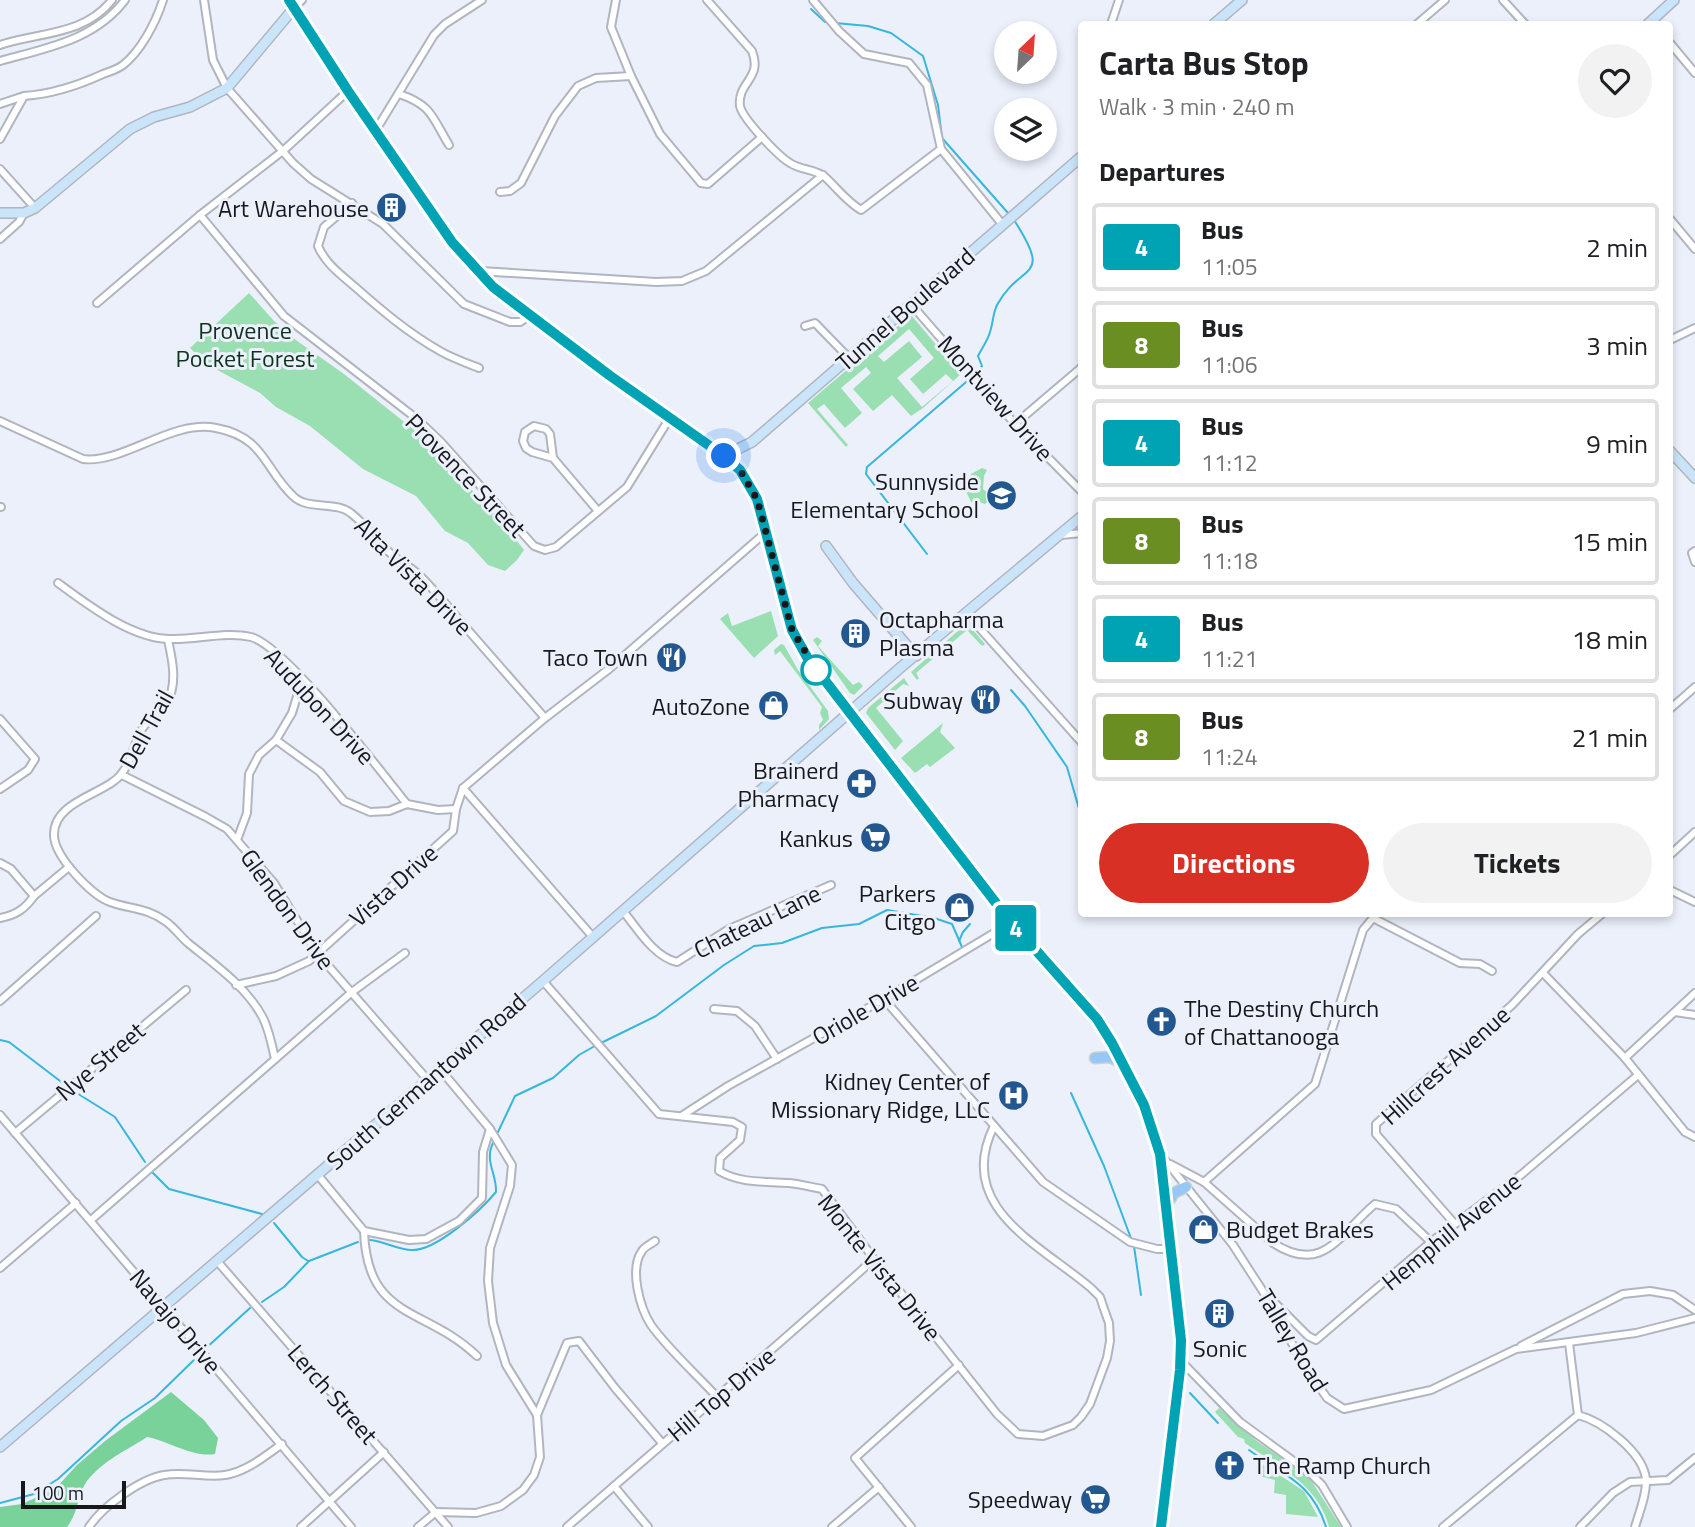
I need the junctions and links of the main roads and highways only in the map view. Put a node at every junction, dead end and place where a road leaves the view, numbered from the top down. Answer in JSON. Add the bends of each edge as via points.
{"nodes":[{"id":1,"x":1242,"y":0,"type":"edge"},
{"id":2,"x":1674,"y":0,"type":"edge"},
{"id":3,"x":294,"y":2,"type":"edge"},
{"id":4,"x":1218,"y":21,"type":"edge"},
{"id":5,"x":1654,"y":21,"type":"edge"},
{"id":6,"x":1078,"y":159,"type":"edge"},
{"id":7,"x":0,"y":213,"type":"edge"},
{"id":8,"x":1673,"y":454,"type":"edge"},
{"id":9,"x":724,"y":456,"type":"junction"},
{"id":10,"x":1695,"y":478,"type":"edge"},
{"id":11,"x":1078,"y":520,"type":"edge"},
{"id":12,"x":826,"y":546,"type":"dead end"},
{"id":13,"x":915,"y":656,"type":"junction"},
{"id":14,"x":849,"y":713,"type":"junction"},
{"id":15,"x":1095,"y":1058,"type":"dead end"},
{"id":16,"x":1124,"y":1065,"type":"junction"},
{"id":17,"x":1186,"y":1187,"type":"road end"},
{"id":18,"x":1165,"y":1207,"type":"junction"},
{"id":19,"x":1,"y":1445,"type":"edge"},
{"id":20,"x":1161,"y":1527,"type":"edge"}],
"edges":[{"from":1,"to":4,"type":"main road"},
{"from":2,"to":5,"type":"main road"},
{"from":3,"to":7,"type":"main road","via":[[227,88],[130,129],[35,208]]},
{"from":3,"to":9,"type":"main road","via":[[348,91],[452,242],[493,287]]},
{"from":6,"to":9,"type":"main road","name":"Tunnel Boulevard","via":[[752,442]]},
{"from":8,"to":10,"type":"main road"},
{"from":9,"to":14,"type":"main road","via":[[747,480],[757,499],[792,630]]},
{"from":11,"to":13,"type":"main road","name":"South Germantown Road"},
{"from":12,"to":13,"type":"main road"},
{"from":13,"to":14,"type":"main road","name":"South Germantown Road"},
{"from":14,"to":16,"type":"main road","via":[[1009,920],[1088,1008]]},
{"from":14,"to":19,"type":"main road","name":"South Germantown Road"},
{"from":15,"to":16,"type":"main road","via":[[1110,1057]]},
{"from":16,"to":18,"type":"main road","via":[[1144,1105],[1160,1154]]},
{"from":17,"to":18,"type":"main road","via":[[1174,1193]]},
{"from":18,"to":20,"type":"main road","via":[[1181,1361]]}]}
